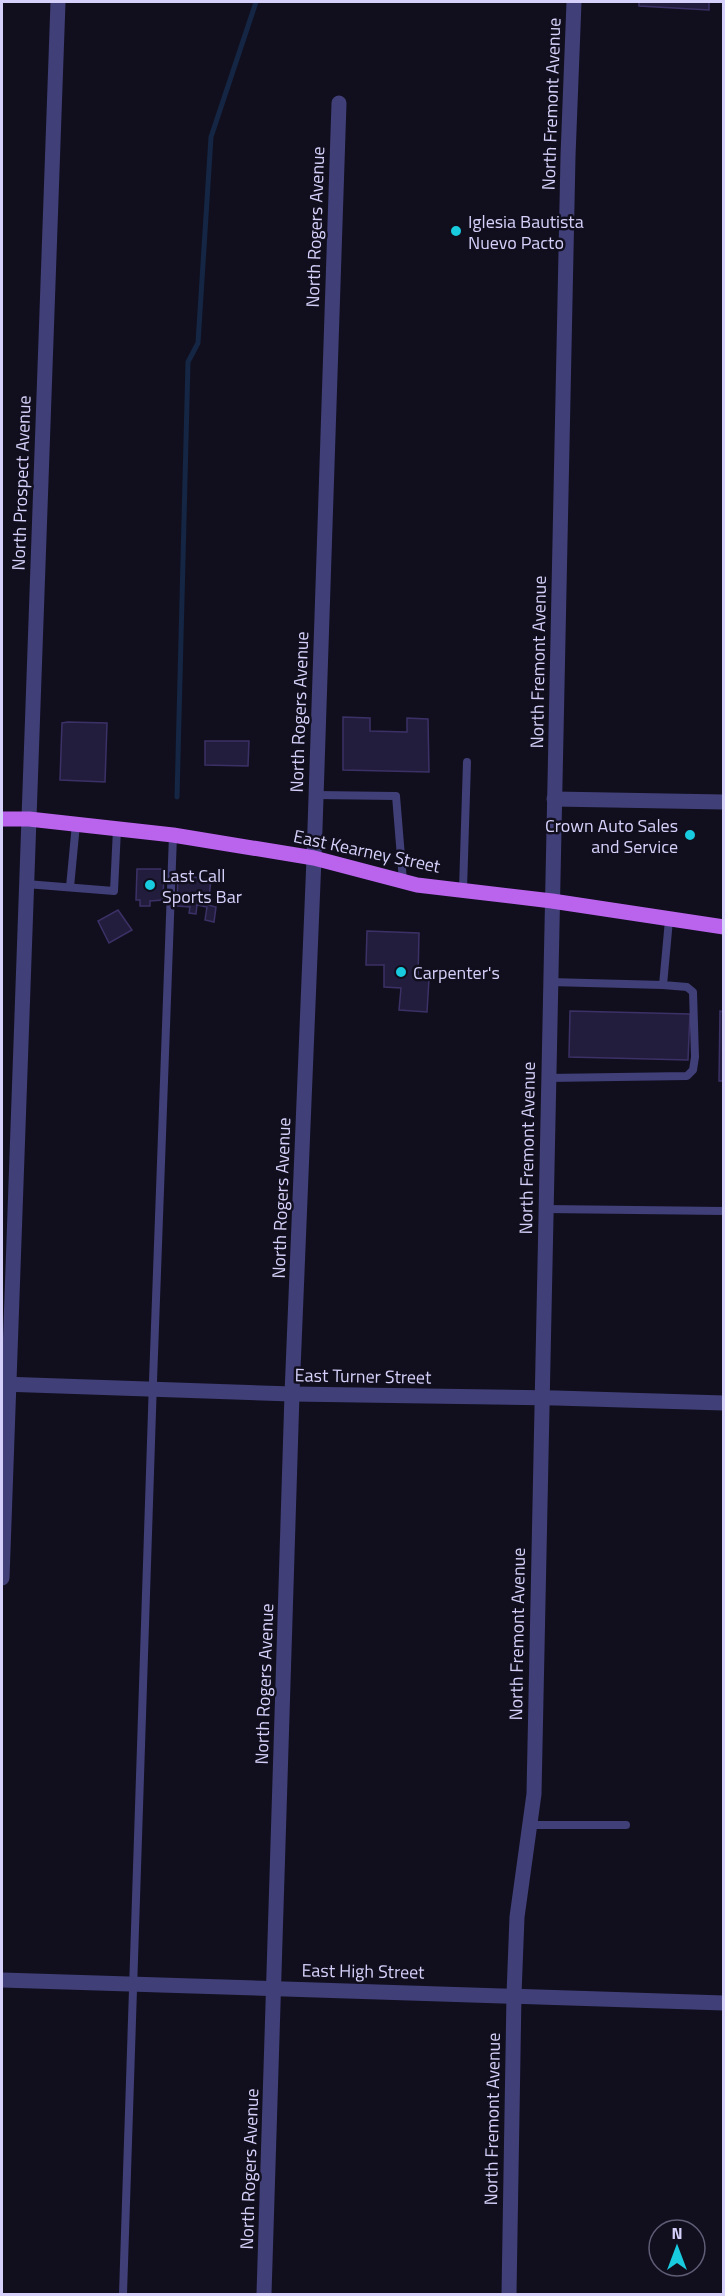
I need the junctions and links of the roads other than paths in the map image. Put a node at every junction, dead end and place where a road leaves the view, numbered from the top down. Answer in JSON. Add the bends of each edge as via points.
{"nodes":[{"id":1,"x":58,"y":2,"type":"edge"},
{"id":2,"x":574,"y":2,"type":"edge"},
{"id":3,"x":339,"y":103,"type":"dead end"},
{"id":4,"x":467,"y":762,"type":"dead end"},
{"id":5,"x":316,"y":795,"type":"junction"},
{"id":6,"x":554,"y":799,"type":"junction"},
{"id":7,"x":723,"y":802,"type":"edge"},
{"id":8,"x":2,"y":819,"type":"edge"},
{"id":9,"x":29,"y":819,"type":"junction"},
{"id":10,"x":76,"y":824,"type":"junction"},
{"id":11,"x":117,"y":829,"type":"junction"},
{"id":12,"x":173,"y":835,"type":"junction"},
{"id":13,"x":314,"y":858,"type":"junction"},
{"id":14,"x":403,"y":881,"type":"junction"},
{"id":15,"x":26,"y":884,"type":"junction"},
{"id":16,"x":70,"y":887,"type":"junction"},
{"id":17,"x":463,"y":891,"type":"junction"},
{"id":18,"x":552,"y":901,"type":"junction"},
{"id":19,"x":669,"y":920,"type":"junction"},
{"id":20,"x":723,"y":927,"type":"edge"},
{"id":21,"x":550,"y":982,"type":"junction"},
{"id":22,"x":663,"y":985,"type":"junction"},
{"id":23,"x":548,"y":1078,"type":"junction"},
{"id":24,"x":545,"y":1209,"type":"junction"},
{"id":25,"x":723,"y":1211,"type":"edge"},
{"id":26,"x":4,"y":1384,"type":"edge"},
{"id":27,"x":152,"y":1389,"type":"junction"},
{"id":28,"x":292,"y":1394,"type":"junction"},
{"id":29,"x":541,"y":1398,"type":"junction"},
{"id":30,"x":723,"y":1404,"type":"edge"},
{"id":31,"x":2,"y":1578,"type":"edge"},
{"id":32,"x":530,"y":1825,"type":"junction"},
{"id":33,"x":626,"y":1825,"type":"dead end"},
{"id":34,"x":2,"y":1980,"type":"edge"},
{"id":35,"x":134,"y":1984,"type":"junction"},
{"id":36,"x":274,"y":1988,"type":"junction"},
{"id":37,"x":514,"y":1995,"type":"junction"},
{"id":38,"x":723,"y":2002,"type":"edge"},
{"id":39,"x":123,"y":2295,"type":"edge"},
{"id":40,"x":264,"y":2295,"type":"edge"},
{"id":41,"x":509,"y":2295,"type":"edge"}],
"edges":[{"from":1,"to":9,"type":"street","name":"North Prospect Avenue"},
{"from":2,"to":6,"type":"street","name":"North Fremont Avenue"},
{"from":3,"to":5,"type":"street","name":"North Rogers Avenue"},
{"from":4,"to":17,"type":"lane"},
{"from":5,"to":13,"type":"street","name":"North Rogers Avenue"},
{"from":5,"to":14,"type":"lane","via":[[396,796]]},
{"from":6,"to":7,"type":"street"},
{"from":6,"to":18,"type":"street","name":"North Fremont Avenue"},
{"from":8,"to":9,"type":"main road","name":"East Kearney Street"},
{"from":9,"to":10,"type":"main road","name":"East Kearney Street"},
{"from":9,"to":15,"type":"street","name":"North Prospect Avenue"},
{"from":10,"to":11,"type":"main road","name":"East Kearney Street"},
{"from":10,"to":16,"type":"lane"},
{"from":11,"to":12,"type":"main road","name":"East Kearney Street"},
{"from":11,"to":16,"type":"lane","via":[[114,891]]},
{"from":12,"to":13,"type":"main road","name":"East Kearney Street"},
{"from":12,"to":27,"type":"lane"},
{"from":13,"to":14,"type":"main road","name":"East Kearney Street"},
{"from":13,"to":28,"type":"street","name":"North Rogers Avenue"},
{"from":14,"to":17,"type":"main road","name":"East Kearney Street"},
{"from":15,"to":16,"type":"lane"},
{"from":15,"to":26,"type":"street","name":"North Prospect Avenue"},
{"from":17,"to":18,"type":"main road","name":"East Kearney Street"},
{"from":18,"to":19,"type":"main road","name":"East Kearney Street"},
{"from":18,"to":21,"type":"street","name":"North Fremont Avenue"},
{"from":19,"to":20,"type":"main road","name":"East Kearney Street"},
{"from":19,"to":22,"type":"lane"},
{"from":21,"to":22,"type":"lane"},
{"from":21,"to":23,"type":"street","name":"North Fremont Avenue"},
{"from":22,"to":23,"type":"lane","via":[[687,987],[693,992],[695,1057],[693,1070],[687,1076]]},
{"from":23,"to":24,"type":"street","name":"North Fremont Avenue"},
{"from":24,"to":25,"type":"lane"},
{"from":24,"to":29,"type":"street","name":"North Fremont Avenue"},
{"from":26,"to":27,"type":"street","name":"East Turner Street"},
{"from":26,"to":31,"type":"street","name":"North Prospect Avenue"},
{"from":27,"to":28,"type":"street","name":"East Turner Street"},
{"from":27,"to":35,"type":"lane"},
{"from":28,"to":29,"type":"street","name":"East Turner Street"},
{"from":28,"to":36,"type":"street","name":"North Rogers Avenue"},
{"from":29,"to":30,"type":"street","name":"East Turner Street"},
{"from":29,"to":32,"type":"street","name":"North Fremont Avenue","via":[[534,1794]]},
{"from":32,"to":33,"type":"lane"},
{"from":32,"to":37,"type":"street","name":"North Fremont Avenue","via":[[517,1917]]},
{"from":34,"to":35,"type":"street","name":"East High Street"},
{"from":35,"to":36,"type":"street","name":"East High Street"},
{"from":35,"to":39,"type":"lane"},
{"from":36,"to":37,"type":"street","name":"East High Street"},
{"from":36,"to":40,"type":"street","name":"North Rogers Avenue"},
{"from":37,"to":38,"type":"street","name":"East High Street"},
{"from":37,"to":41,"type":"street","name":"North Fremont Avenue"}]}
